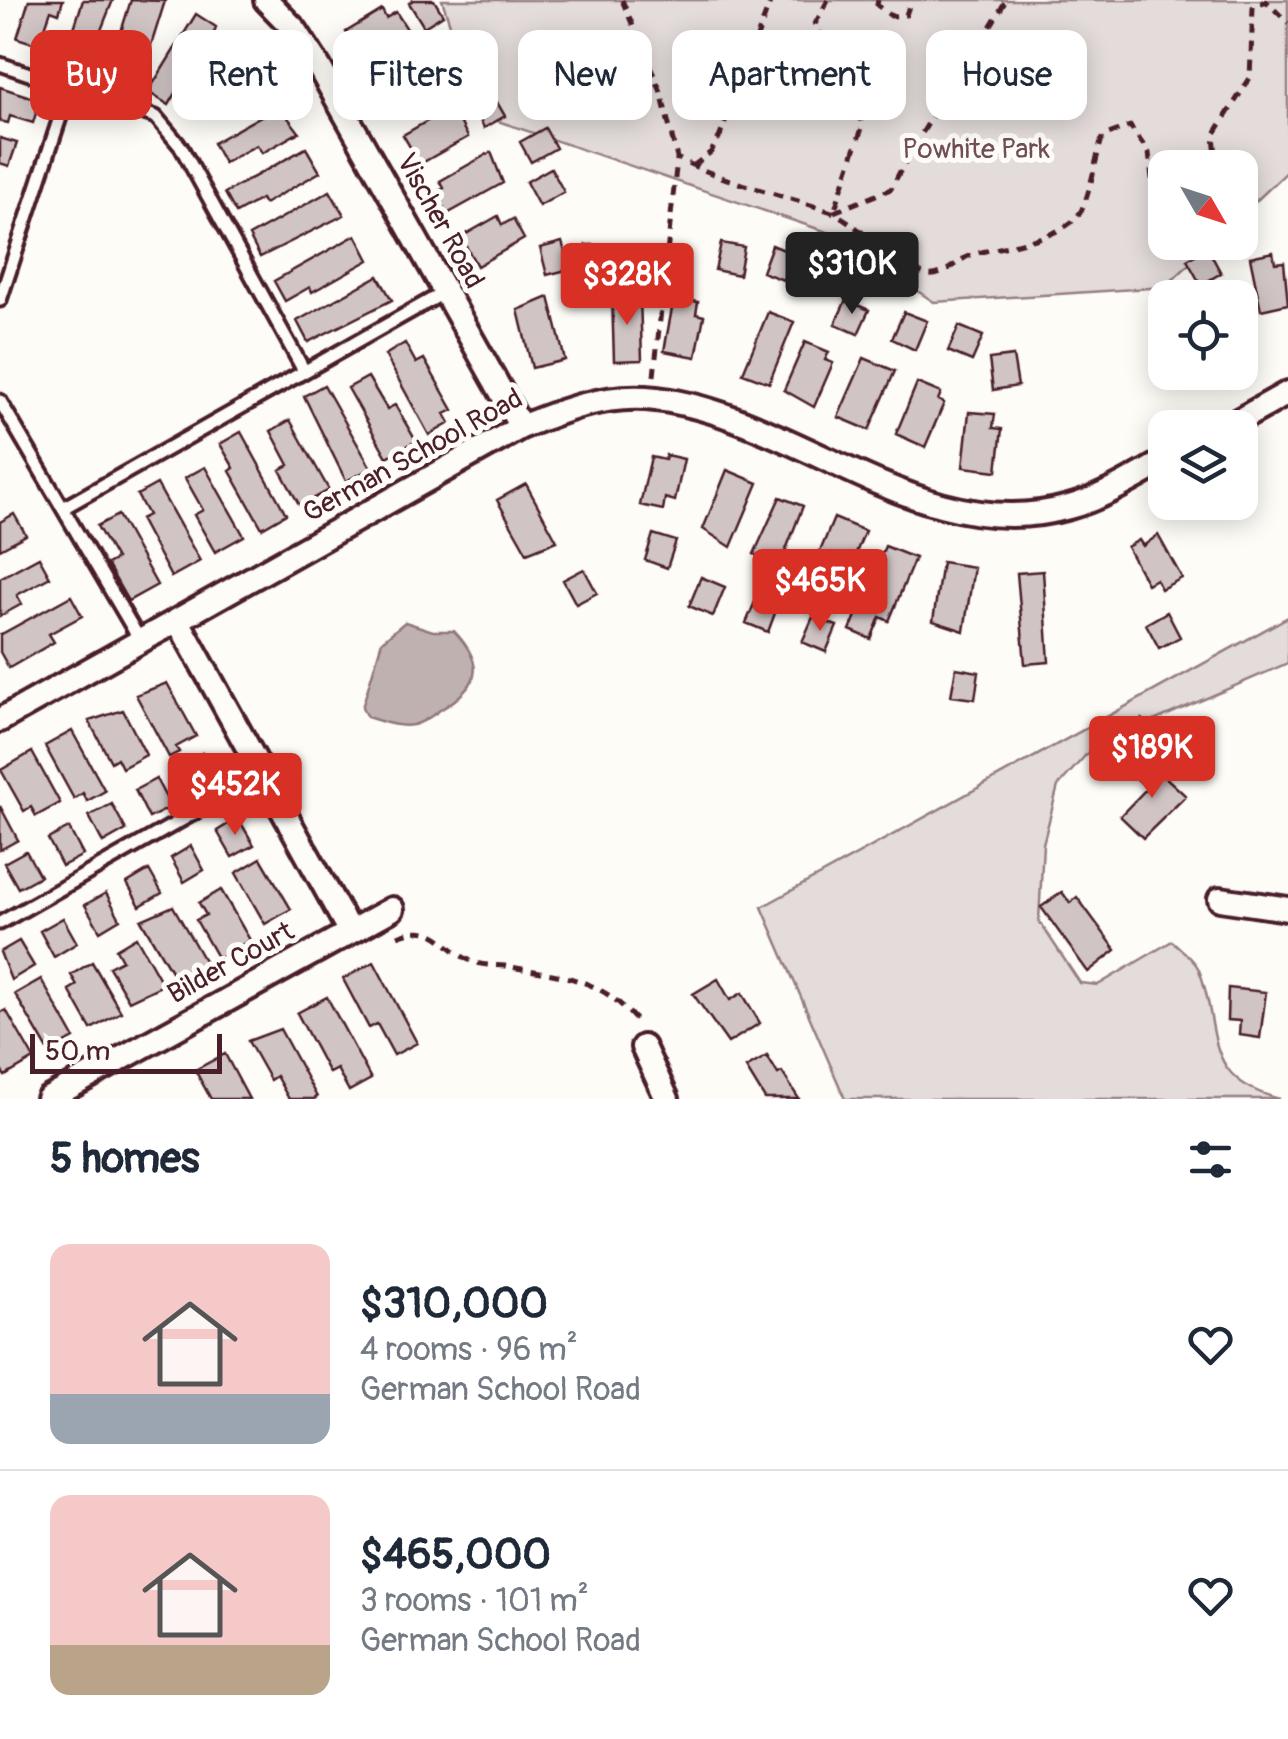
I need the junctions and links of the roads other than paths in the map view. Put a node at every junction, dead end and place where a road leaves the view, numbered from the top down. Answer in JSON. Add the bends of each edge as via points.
{"nodes":[{"id":1,"x":266,"y":0,"type":"edge"},
{"id":2,"x":0,"y":64,"type":"edge"},
{"id":3,"x":30,"y":75,"type":"edge"},
{"id":4,"x":152,"y":116,"type":"edge"},
{"id":5,"x":59,"y":120,"type":"edge"},
{"id":6,"x":446,"y":292,"type":"junction"},
{"id":7,"x":0,"y":300,"type":"edge"},
{"id":8,"x":302,"y":369,"type":"junction"},
{"id":9,"x":1288,"y":393,"type":"edge"},
{"id":10,"x":0,"y":401,"type":"edge"},
{"id":11,"x":1257,"y":410,"type":"edge"},
{"id":12,"x":521,"y":427,"type":"junction"},
{"id":13,"x":1148,"y":469,"type":"edge"},
{"id":14,"x":63,"y":508,"type":"junction"},
{"id":15,"x":178,"y":621,"type":"junction"},
{"id":16,"x":141,"y":642,"type":"junction"},
{"id":17,"x":0,"y":720,"type":"edge"},
{"id":18,"x":263,"y":774,"type":"junction"},
{"id":19,"x":1220,"y":899,"type":"dead end"},
{"id":20,"x":392,"y":909,"type":"dead end"},
{"id":21,"x":1288,"y":909,"type":"edge"},
{"id":22,"x":0,"y":923,"type":"edge"},
{"id":23,"x":350,"y":932,"type":"junction"},
{"id":24,"x":643,"y":1047,"type":"road end"},
{"id":25,"x":48,"y":1099,"type":"edge"},
{"id":26,"x":666,"y":1099,"type":"edge"}],
"edges":[{"from":1,"to":6,"type":"street","name":"Vischer Road","via":[[319,66]]},
{"from":2,"to":3,"type":"lane"},
{"from":4,"to":8,"type":"lane","via":[[181,147]]},
{"from":5,"to":7,"type":"lane"},
{"from":6,"to":8,"type":"lane"},
{"from":6,"to":12,"type":"street","name":"Vischer Road"},
{"from":8,"to":14,"type":"lane"},
{"from":9,"to":11,"type":"street"},
{"from":10,"to":14,"type":"lane"},
{"from":12,"to":13,"type":"street","name":"German School Road","via":[[607,400],[706,409],[916,496],[976,513],[1068,508]]},
{"from":12,"to":15,"type":"street","name":"German School Road"},
{"from":14,"to":16,"type":"lane"},
{"from":15,"to":16,"type":"street","name":"German School Road"},
{"from":15,"to":18,"type":"street"},
{"from":16,"to":17,"type":"street","name":"German School Road"},
{"from":18,"to":22,"type":"lane"},
{"from":18,"to":23,"type":"street"},
{"from":19,"to":21,"type":"street"},
{"from":20,"to":23,"type":"street","name":"Bilder Court"},
{"from":23,"to":25,"type":"street","name":"Bilder Court"},
{"from":24,"to":26,"type":"street"}]}
